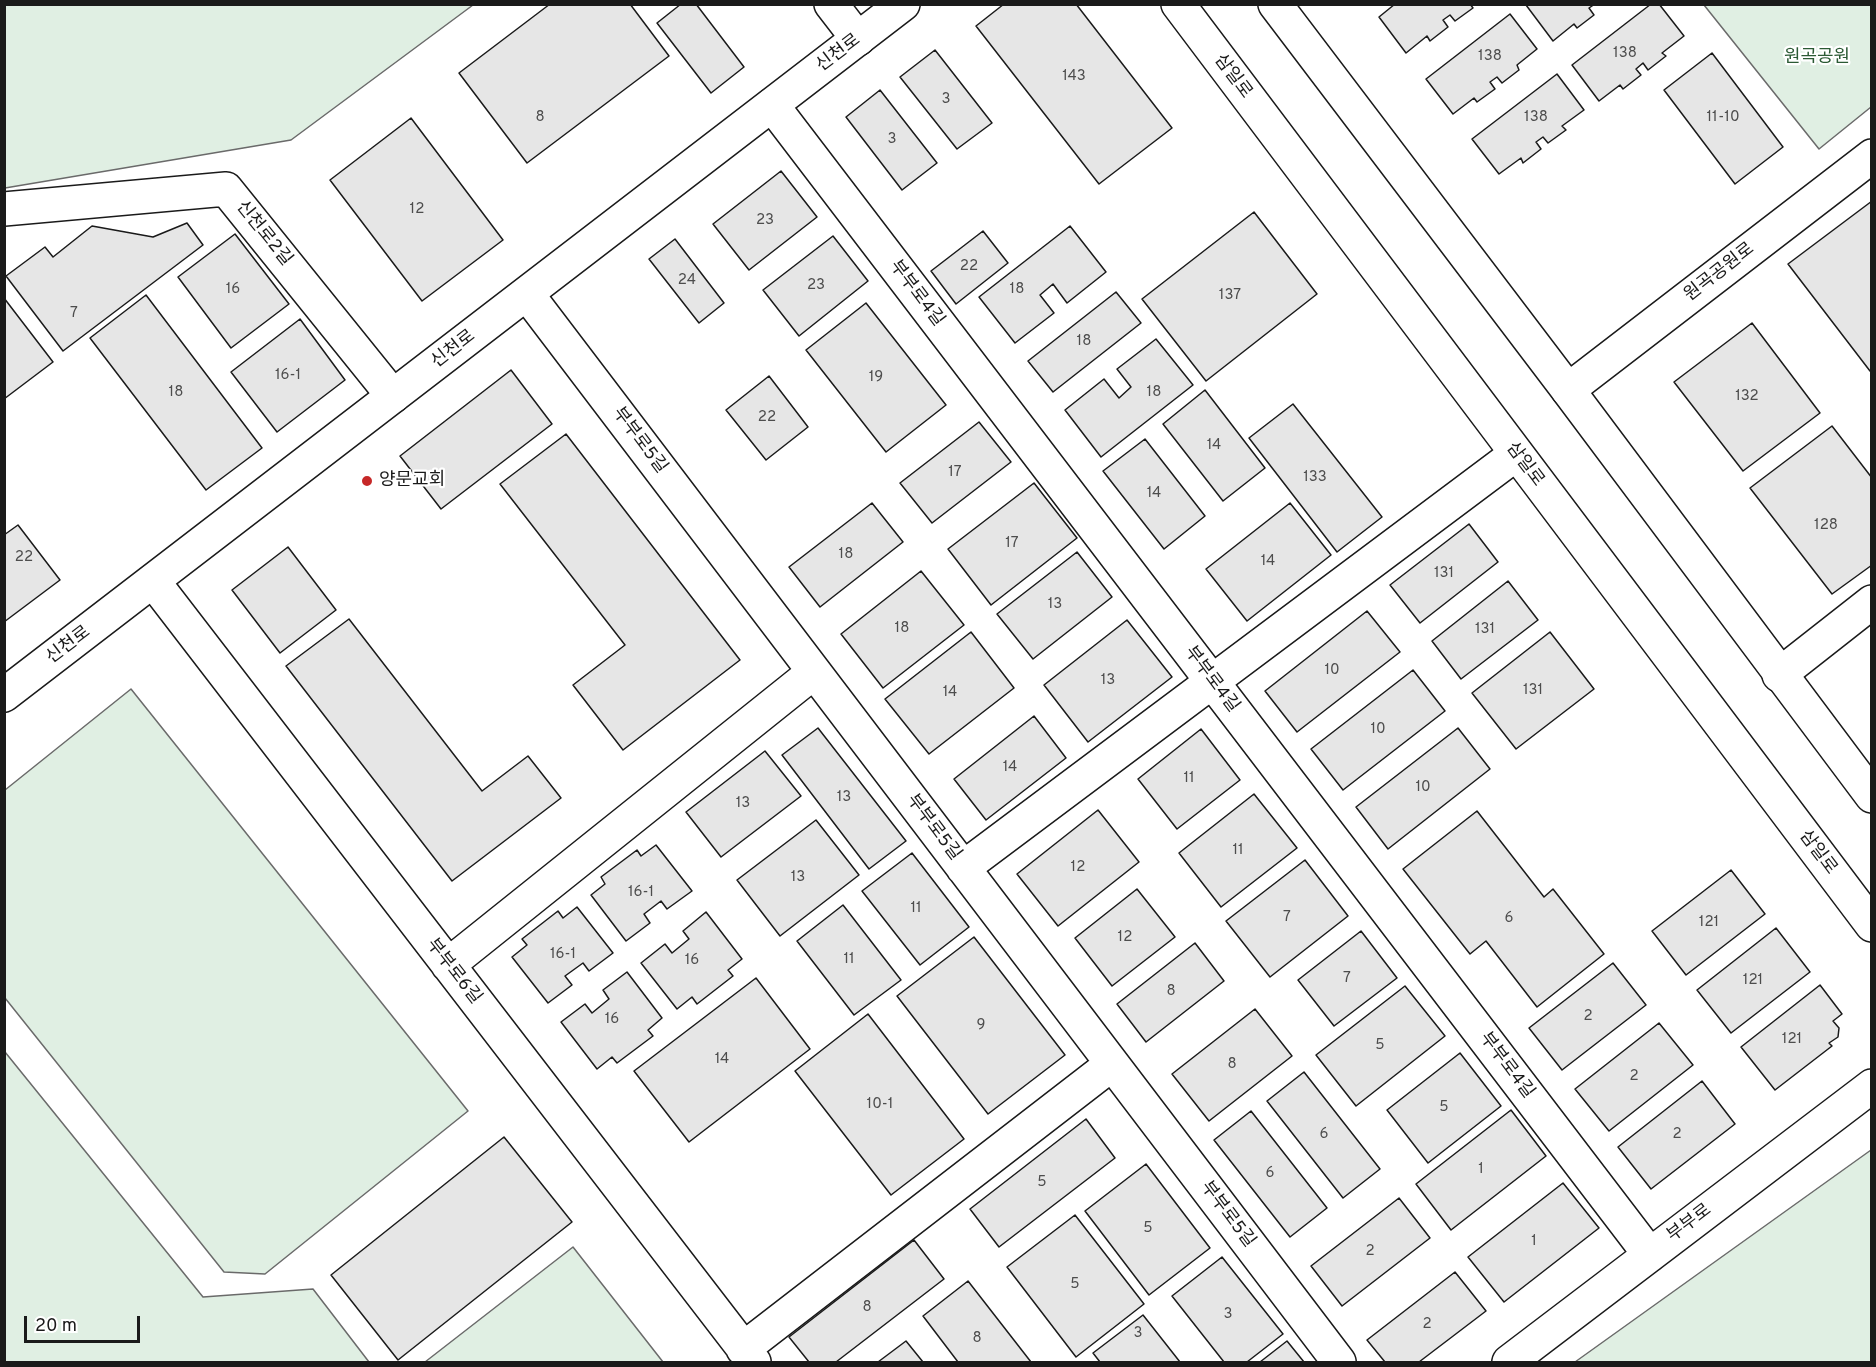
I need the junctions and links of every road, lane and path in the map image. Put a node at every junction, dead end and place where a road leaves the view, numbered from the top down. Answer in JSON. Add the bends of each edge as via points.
{"nodes":[{"id":1,"x":831,"y":4,"type":"edge"},
{"id":2,"x":903,"y":4,"type":"edge"},
{"id":3,"x":1178,"y":4,"type":"edge"},
{"id":4,"x":1275,"y":4,"type":"edge"},
{"id":5,"x":858,"y":39,"type":"junction"},
{"id":6,"x":772,"y":105,"type":"junction"},
{"id":7,"x":1872,"y":156,"type":"edge"},
{"id":8,"x":4,"y":208,"type":"edge"},
{"id":9,"x":526,"y":294,"type":"junction"},
{"id":10,"x":1568,"y":390,"type":"junction"},
{"id":11,"x":393,"y":396,"type":"junction"},
{"id":12,"x":1516,"y":454,"type":"junction"},
{"id":13,"x":153,"y":581,"type":"junction"},
{"id":14,"x":1872,"y":602,"type":"edge"},
{"id":15,"x":814,"y":672,"type":"junction"},
{"id":16,"x":1779,"y":675,"type":"junction"},
{"id":17,"x":1212,"y":681,"type":"junction"},
{"id":18,"x":4,"y":695,"type":"edge"},
{"id":19,"x":1872,"y":796,"type":"edge"},
{"id":20,"x":963,"y":868,"type":"junction"},
{"id":21,"x":1872,"y":925,"type":"edge"},
{"id":22,"x":448,"y":965,"type":"junction"},
{"id":23,"x":1112,"y":1064,"type":"junction"},
{"id":24,"x":1872,"y":1086,"type":"edge"},
{"id":25,"x":1650,"y":1255,"type":"junction"},
{"id":26,"x":748,"y":1356,"type":"edge"},
{"id":27,"x":1339,"y":1362,"type":"edge"},
{"id":28,"x":1509,"y":1362,"type":"edge"}],
"edges":[{"from":1,"to":5,"type":"street"},
{"from":2,"to":5,"type":"street","name":"신천로"},
{"from":3,"to":12,"type":"street","name":"삼일로"},
{"from":4,"to":10,"type":"street"},
{"from":5,"to":6,"type":"street","name":"신천로"},
{"from":6,"to":9,"type":"street","name":"신천로"},
{"from":6,"to":17,"type":"street","name":"부부로4길"},
{"from":7,"to":10,"type":"street","name":"원곡공원로"},
{"from":8,"to":11,"type":"street","name":"신천로2길","via":[[226,189]]},
{"from":9,"to":11,"type":"street","name":"신천로"},
{"from":9,"to":15,"type":"street","name":"부부로5길"},
{"from":10,"to":16,"type":"street"},
{"from":11,"to":13,"type":"street","name":"신천로"},
{"from":12,"to":17,"type":"street"},
{"from":12,"to":21,"type":"street","name":"삼일로"},
{"from":13,"to":18,"type":"street","name":"신천로"},
{"from":13,"to":22,"type":"street","name":"부부로6길"},
{"from":14,"to":16,"type":"street"},
{"from":15,"to":20,"type":"street","name":"부부로5길"},
{"from":15,"to":22,"type":"street"},
{"from":16,"to":19,"type":"street"},
{"from":17,"to":20,"type":"street"},
{"from":17,"to":25,"type":"street","name":"부부로4길"},
{"from":20,"to":23,"type":"street","name":"부부로5길"},
{"from":22,"to":26,"type":"street","name":"부부로6길"},
{"from":23,"to":26,"type":"street"},
{"from":23,"to":27,"type":"street","name":"부부로5길"},
{"from":24,"to":25,"type":"street","name":"부부로"},
{"from":25,"to":28,"type":"street","name":"부부로"}]}
